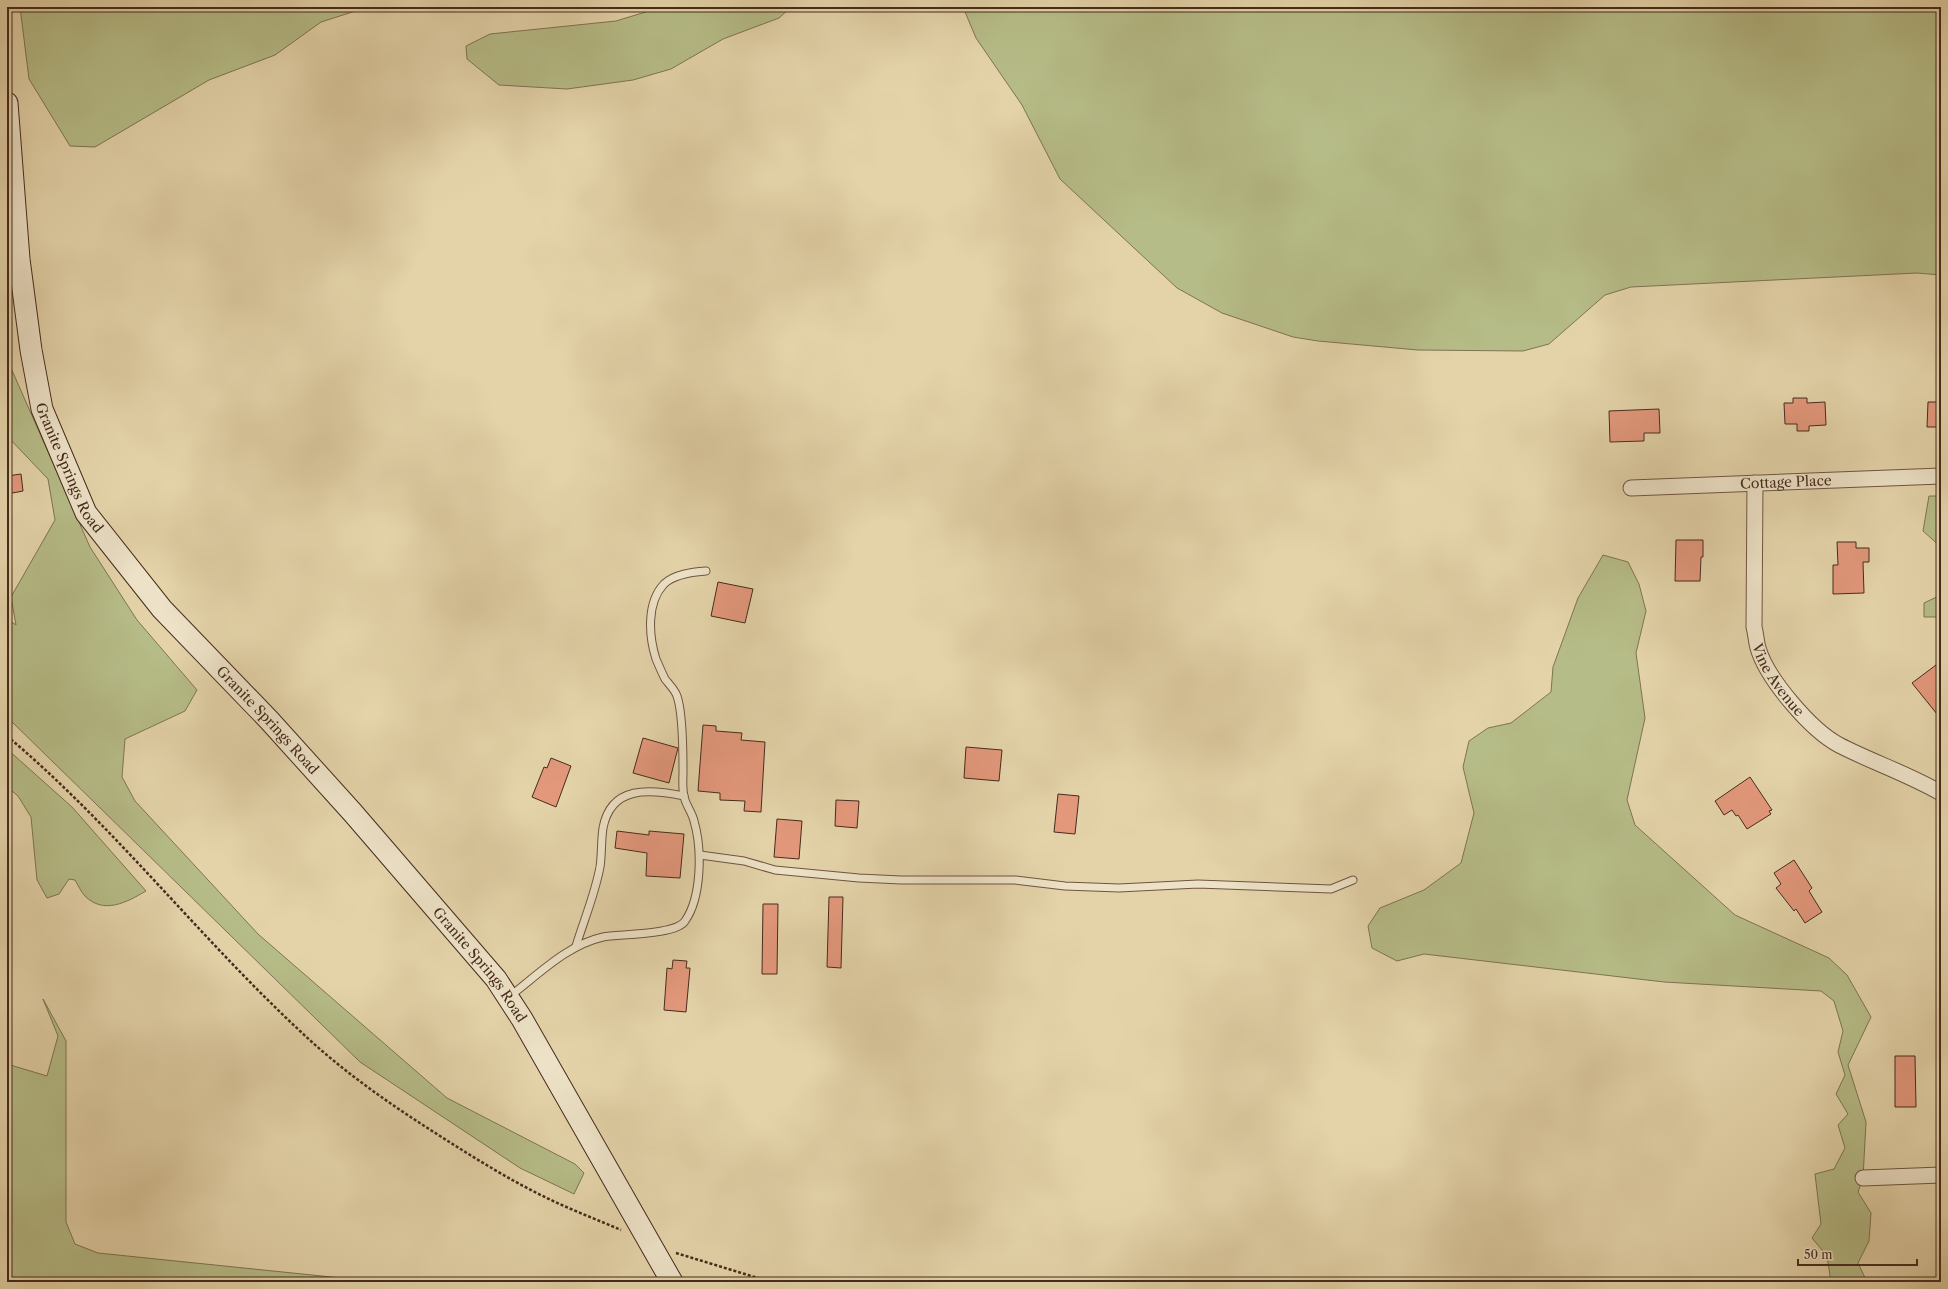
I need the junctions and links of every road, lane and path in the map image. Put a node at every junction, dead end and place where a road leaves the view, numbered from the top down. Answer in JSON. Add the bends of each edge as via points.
{"nodes":[{"id":1,"x":7,"y":103,"type":"edge"},
{"id":2,"x":1941,"y":476,"type":"edge"},
{"id":3,"x":1755,"y":483,"type":"junction"},
{"id":4,"x":1631,"y":488,"type":"dead end"},
{"id":5,"x":706,"y":571,"type":"dead end"},
{"id":6,"x":7,"y":736,"type":"edge"},
{"id":7,"x":1941,"y":793,"type":"edge"},
{"id":8,"x":684,"y":796,"type":"junction"},
{"id":9,"x":700,"y":855,"type":"junction"},
{"id":10,"x":1353,"y":880,"type":"dead end"},
{"id":11,"x":576,"y":946,"type":"junction"},
{"id":12,"x":508,"y":998,"type":"junction"},
{"id":13,"x":1941,"y":1175,"type":"edge"},
{"id":14,"x":1863,"y":1178,"type":"dead end"},
{"id":15,"x":650,"y":1242,"type":"junction"},
{"id":16,"x":672,"y":1282,"type":"edge"},
{"id":17,"x":771,"y":1282,"type":"edge"}],
"edges":[{"from":1,"to":12,"type":"street","name":"Granite Springs Road","via":[[19,259],[42,409],[86,514],[162,609],[269,720],[353,813],[496,979]]},
{"from":2,"to":3,"type":"street","name":"Cottage Place"},
{"from":3,"to":4,"type":"street","name":"Cottage Place"},
{"from":3,"to":7,"type":"street","name":"Vine Avenue","via":[[1754,627],[1758,649],[1767,667],[1794,706],[1810,723],[1838,744],[1918,779]]},
{"from":5,"to":8,"type":"lane","via":[[690,573],[664,584],[655,599],[650,622],[652,644],[657,660],[664,678],[677,696]]},
{"from":6,"to":15,"type":"path","via":[[90,812],[239,972],[300,1032],[352,1076],[420,1123],[516,1182],[551,1200]]},
{"from":8,"to":9,"type":"lane","via":[[694,821]]},
{"from":8,"to":11,"type":"lane","via":[[659,792],[627,795],[615,802],[608,811],[603,828],[597,880]]},
{"from":9,"to":10,"type":"lane","via":[[744,861],[782,871],[901,880],[1015,880],[1065,886],[1119,888],[1198,884],[1332,888]]},
{"from":9,"to":11,"type":"lane","via":[[695,895],[684,923],[649,933],[603,937]]},
{"from":11,"to":12,"type":"lane"},
{"from":12,"to":15,"type":"street","name":"Granite Springs Road"},
{"from":13,"to":14,"type":"street"},
{"from":15,"to":16,"type":"street","name":"Granite Springs Road"},
{"from":15,"to":17,"type":"path","via":[[666,1250]]}]}
